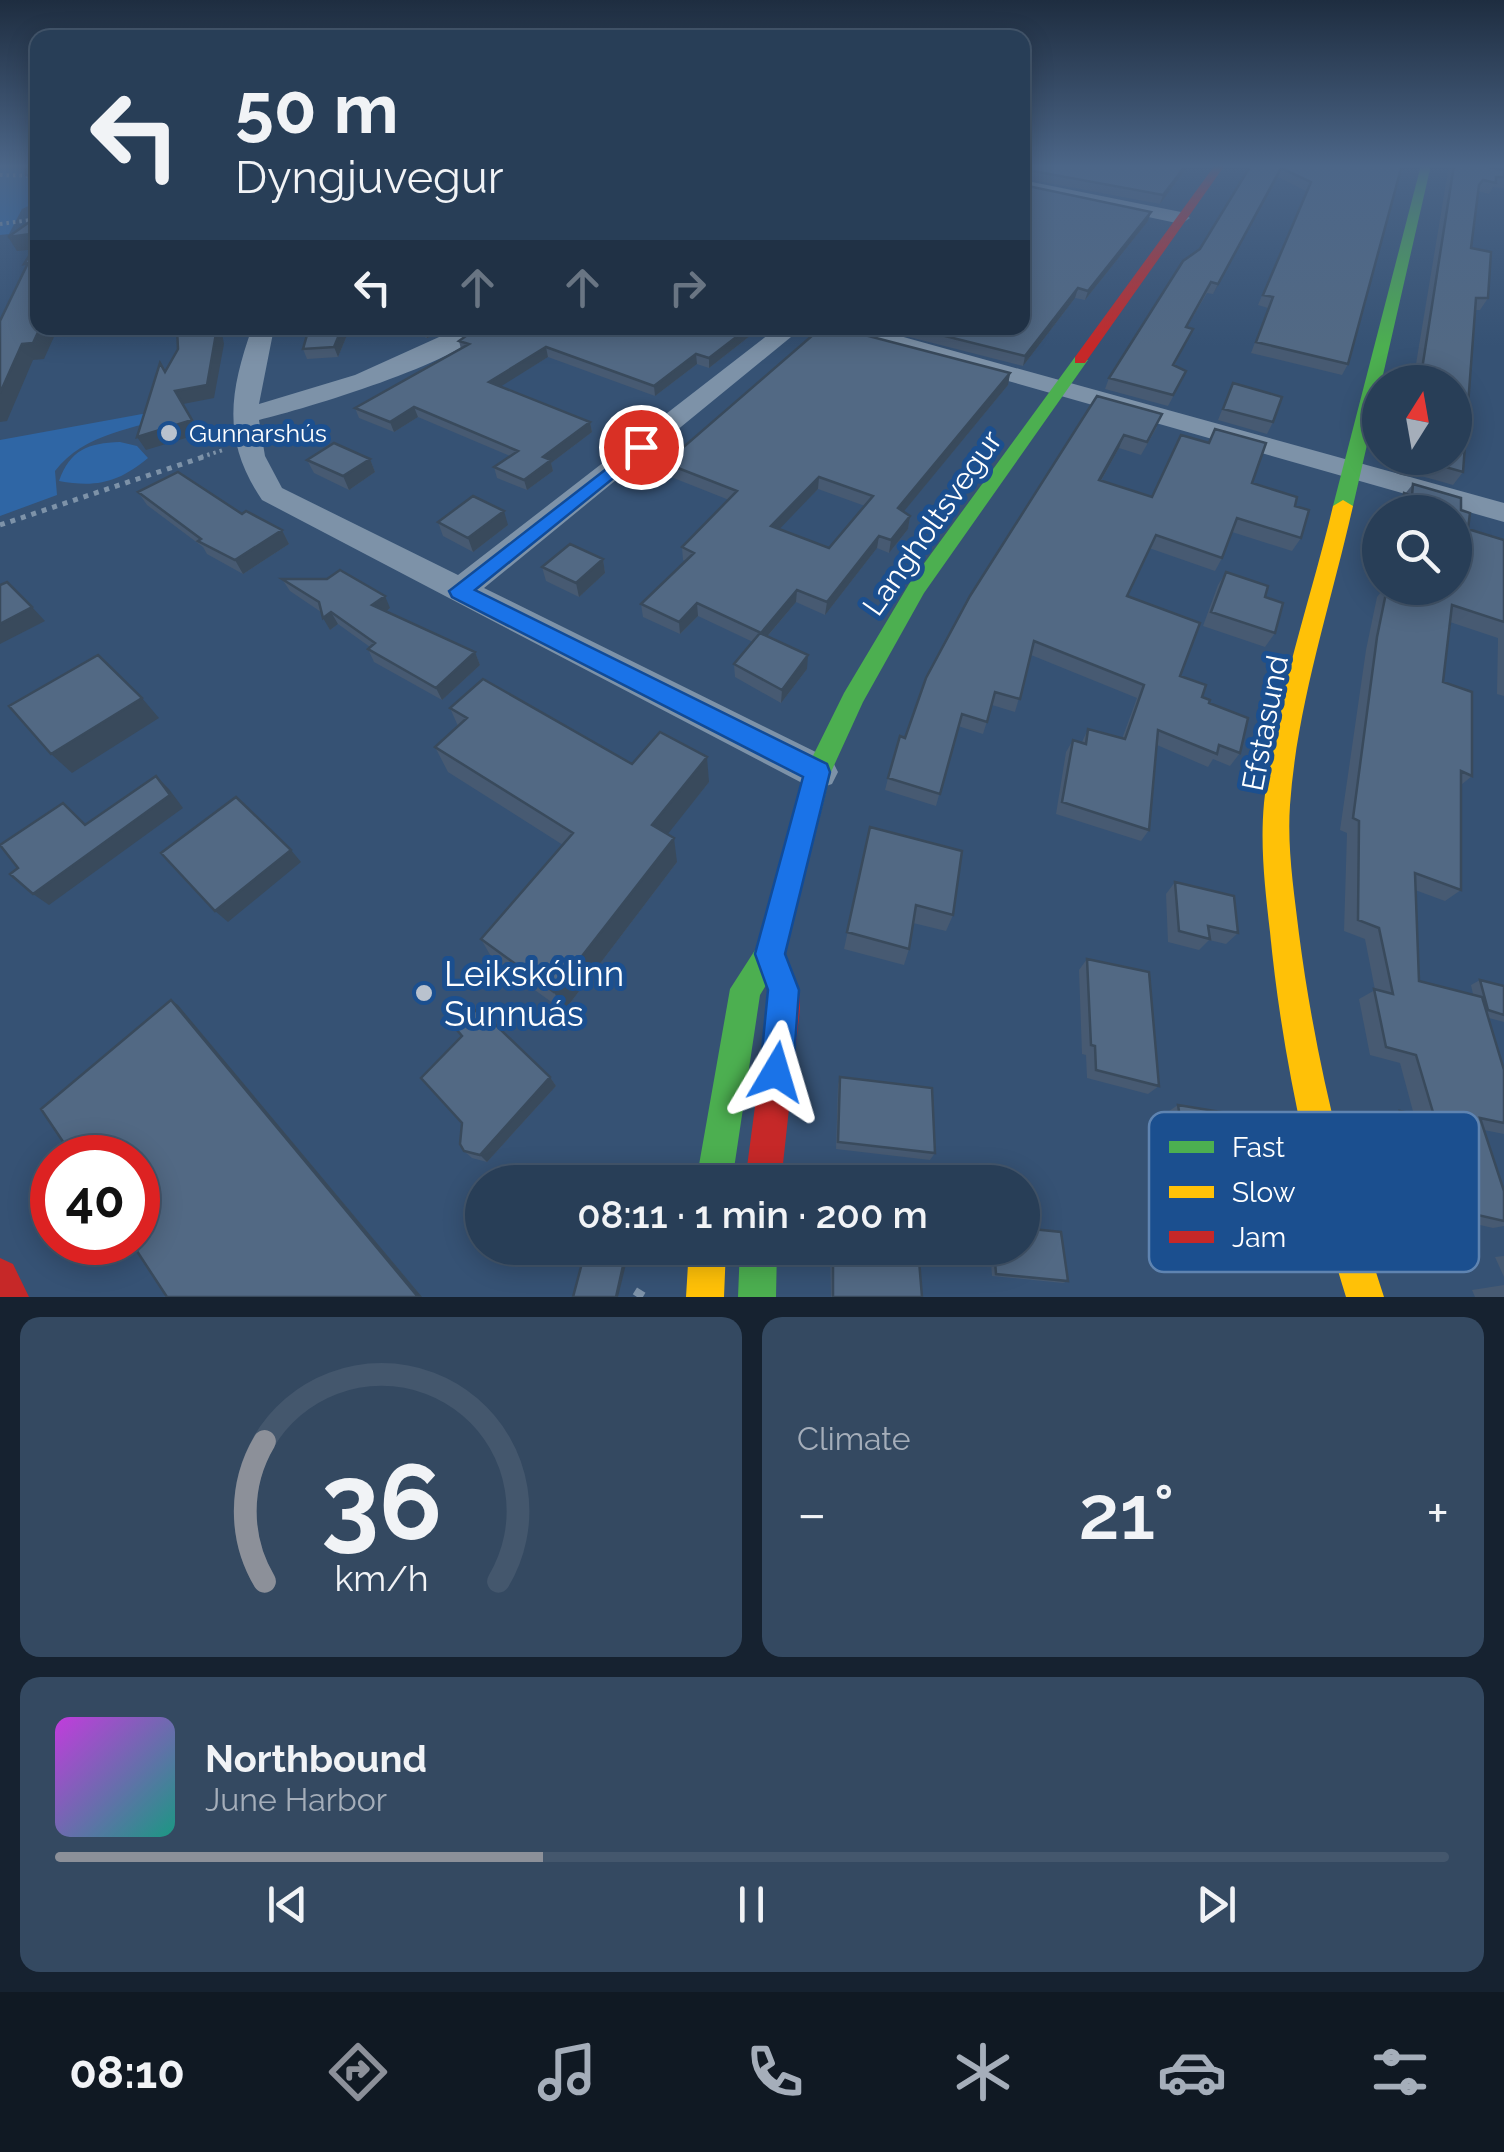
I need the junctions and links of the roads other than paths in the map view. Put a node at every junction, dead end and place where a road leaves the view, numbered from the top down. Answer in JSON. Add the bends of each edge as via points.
{"nodes":[{"id":1,"x":1177,"y":226,"type":"edge"},
{"id":2,"x":1411,"y":226,"type":"edge"},
{"id":3,"x":261,"y":335,"type":"edge"},
{"id":4,"x":462,"y":335,"type":"edge"},
{"id":5,"x":782,"y":335,"type":"edge"},
{"id":6,"x":872,"y":335,"type":"edge"},
{"id":7,"x":1062,"y":388,"type":"junction"},
{"id":8,"x":247,"y":415,"type":"junction"},
{"id":9,"x":1350,"y":470,"type":"junction"},
{"id":10,"x":1504,"y":512,"type":"edge"},
{"id":11,"x":459,"y":591,"type":"junction"},
{"id":12,"x":818,"y":772,"type":"junction"},
{"id":13,"x":770,"y":954,"type":"junction"},
{"id":14,"x":737,"y":1040,"type":"junction"},
{"id":15,"x":780,"y":1047,"type":"junction"},
{"id":16,"x":1316,"y":1112,"type":"edge"},
{"id":17,"x":717,"y":1165,"type":"edge"},
{"id":18,"x":765,"y":1165,"type":"edge"},
{"id":19,"x":707,"y":1265,"type":"edge"},
{"id":20,"x":758,"y":1265,"type":"edge"},
{"id":21,"x":1357,"y":1272,"type":"edge"},
{"id":22,"x":0,"y":1276,"type":"edge"},
{"id":23,"x":10,"y":1297,"type":"edge"},
{"id":24,"x":705,"y":1297,"type":"edge"},
{"id":25,"x":757,"y":1297,"type":"edge"},
{"id":26,"x":1366,"y":1297,"type":"edge"}],
"edges":[{"from":1,"to":7,"type":"street","name":"Langholtsvegur"},
{"from":2,"to":9,"type":"street","name":"Efstasund"},
{"from":3,"to":8,"type":"street"},
{"from":4,"to":8,"type":"street","via":[[387,374]]},
{"from":5,"to":11,"type":"street"},
{"from":6,"to":7,"type":"street"},
{"from":7,"to":9,"type":"street"},
{"from":7,"to":12,"type":"street","name":"Langholtsvegur","via":[[916,588]]},
{"from":8,"to":11,"type":"street","via":[[246,443],[257,476],[272,494]]},
{"from":9,"to":10,"type":"street"},
{"from":9,"to":16,"type":"street","name":"Efstasund","via":[[1278,790],[1276,850],[1288,962]]},
{"from":11,"to":12,"type":"street"},
{"from":12,"to":13,"type":"street","name":"Langholtsvegur"},
{"from":13,"to":14,"type":"street","name":"Langholtsvegur","via":[[746,989]]},
{"from":13,"to":15,"type":"street","via":[[784,990]]},
{"from":14,"to":15,"type":"street"},
{"from":14,"to":17,"type":"street","name":"Langholtsvegur"},
{"from":15,"to":18,"type":"street"},
{"from":19,"to":24,"type":"street"},
{"from":20,"to":25,"type":"street"},
{"from":21,"to":26,"type":"street","name":"Efstasund"},
{"from":22,"to":23,"type":"street"}]}
